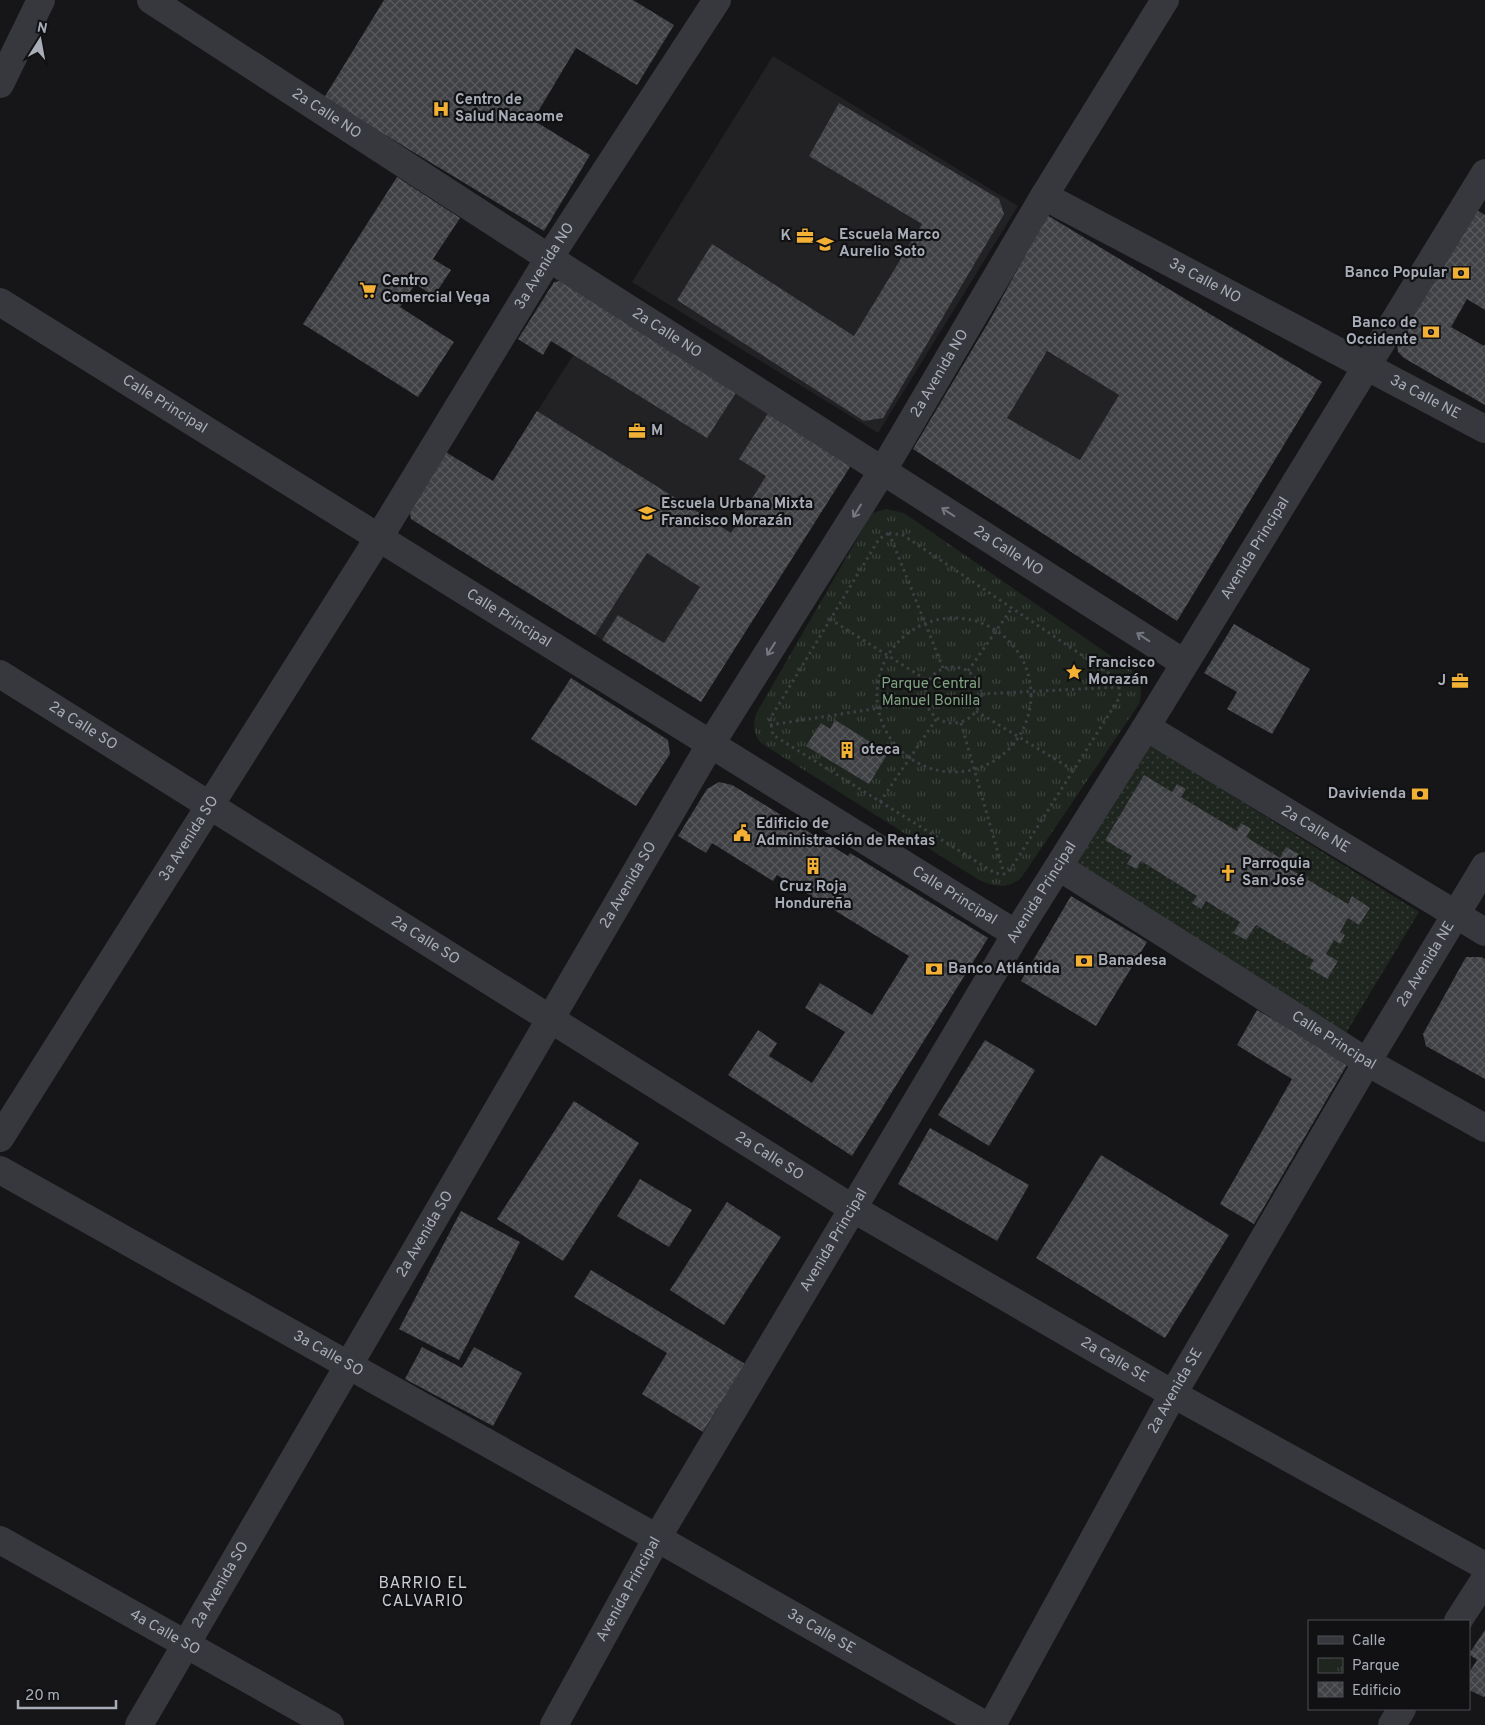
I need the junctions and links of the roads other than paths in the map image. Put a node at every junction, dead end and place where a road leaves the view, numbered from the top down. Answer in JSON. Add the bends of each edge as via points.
{"nodes":[{"id":1,"x":42,"y":0,"type":"edge"},
{"id":2,"x":151,"y":0,"type":"edge"},
{"id":3,"x":1166,"y":0,"type":"edge"},
{"id":4,"x":713,"y":2,"type":"edge"},
{"id":5,"x":0,"y":84,"type":"edge"},
{"id":6,"x":1485,"y":173,"type":"edge"},
{"id":7,"x":1044,"y":196,"type":"junction"},
{"id":8,"x":549,"y":258,"type":"junction"},
{"id":9,"x":0,"y":302,"type":"edge"},
{"id":10,"x":1367,"y":366,"type":"junction"},
{"id":11,"x":1485,"y":429,"type":"edge"},
{"id":12,"x":883,"y":470,"type":"junction"},
{"id":13,"x":378,"y":539,"type":"junction"},
{"id":14,"x":1184,"y":664,"type":"junction"},
{"id":15,"x":0,"y":674,"type":"edge"},
{"id":16,"x":1146,"y":727,"type":"junction"},
{"id":17,"x":710,"y":745,"type":"junction"},
{"id":18,"x":210,"y":805,"type":"junction"},
{"id":19,"x":1059,"y":866,"type":"junction"},
{"id":20,"x":1485,"y":866,"type":"edge"},
{"id":21,"x":1456,"y":916,"type":"junction"},
{"id":22,"x":1485,"y":932,"type":"edge"},
{"id":23,"x":1016,"y":934,"type":"junction"},
{"id":24,"x":551,"y":1019,"type":"junction"},
{"id":25,"x":1367,"y":1062,"type":"junction"},
{"id":26,"x":1485,"y":1128,"type":"edge"},
{"id":27,"x":0,"y":1138,"type":"edge"},
{"id":28,"x":0,"y":1170,"type":"edge"},
{"id":29,"x":852,"y":1208,"type":"junction"},
{"id":30,"x":349,"y":1365,"type":"junction"},
{"id":31,"x":1173,"y":1394,"type":"junction"},
{"id":32,"x":657,"y":1538,"type":"junction"},
{"id":33,"x":0,"y":1540,"type":"edge"},
{"id":34,"x":1485,"y":1566,"type":"edge"},
{"id":35,"x":1485,"y":1579,"type":"edge"},
{"id":36,"x":1459,"y":1620,"type":"edge"},
{"id":37,"x":186,"y":1644,"type":"junction"},
{"id":38,"x":1401,"y":1710,"type":"edge"},
{"id":39,"x":139,"y":1725,"type":"edge"},
{"id":40,"x":330,"y":1725,"type":"edge"},
{"id":41,"x":554,"y":1725,"type":"edge"},
{"id":42,"x":985,"y":1725,"type":"edge"},
{"id":43,"x":992,"y":1725,"type":"edge"},
{"id":44,"x":1392,"y":1725,"type":"edge"}],
"edges":[{"from":1,"to":5,"type":"street"},
{"from":2,"to":8,"type":"street","name":"2a Calle NO"},
{"from":3,"to":7,"type":"street","name":"2a Avenida NO"},
{"from":4,"to":8,"type":"street","name":"3a Avenida NO"},
{"from":6,"to":10,"type":"street","name":"Avenida Principal"},
{"from":7,"to":10,"type":"street","name":"3a Calle NO"},
{"from":7,"to":12,"type":"street","name":"2a Avenida NO"},
{"from":8,"to":12,"type":"street","name":"2a Calle NO"},
{"from":8,"to":13,"type":"street","name":"3a Avenida NO"},
{"from":9,"to":13,"type":"street","name":"Calle Principal"},
{"from":10,"to":11,"type":"street","name":"3a Calle NE"},
{"from":10,"to":14,"type":"street","name":"Avenida Principal"},
{"from":14,"to":12,"type":"street","name":"2a Calle NO","one_way":true},
{"from":12,"to":17,"type":"street","name":"2a Avenida NO","one_way":true},
{"from":13,"to":17,"type":"street","name":"Calle Principal"},
{"from":13,"to":18,"type":"street","name":"3a Avenida SO"},
{"from":14,"to":16,"type":"street","name":"Avenida Principal"},
{"from":15,"to":18,"type":"street","name":"2a Calle SO"},
{"from":16,"to":19,"type":"street","name":"Avenida Principal"},
{"from":16,"to":21,"type":"street","name":"2a Calle NE"},
{"from":17,"to":23,"type":"street","name":"Calle Principal"},
{"from":17,"to":24,"type":"street","name":"2a Avenida SO"},
{"from":18,"to":24,"type":"street","name":"2a Calle SO"},
{"from":18,"to":27,"type":"street","name":"3a Avenida SO"},
{"from":19,"to":23,"type":"street","name":"Avenida Principal"},
{"from":19,"to":25,"type":"street","name":"Calle Principal"},
{"from":20,"to":21,"type":"street","name":"2a Avenida NE"},
{"from":21,"to":22,"type":"street","name":"2a Calle NE"},
{"from":21,"to":25,"type":"street","name":"2a Avenida NE"},
{"from":23,"to":29,"type":"street","name":"Avenida Principal"},
{"from":24,"to":29,"type":"street","name":"2a Calle SO"},
{"from":24,"to":30,"type":"street","name":"2a Avenida SO"},
{"from":25,"to":26,"type":"street","name":"Calle Principal"},
{"from":25,"to":31,"type":"street","name":"2a Avenida SE"},
{"from":28,"to":30,"type":"street","name":"3a Calle SO"},
{"from":29,"to":31,"type":"street","name":"2a Calle SE"},
{"from":29,"to":32,"type":"street","name":"Avenida Principal"},
{"from":30,"to":32,"type":"street","name":"3a Calle SO"},
{"from":30,"to":37,"type":"street","name":"2a Avenida SO"},
{"from":31,"to":34,"type":"street","name":"2a Calle SE"},
{"from":31,"to":43,"type":"street","name":"2a Avenida SE"},
{"from":32,"to":41,"type":"street","name":"Avenida Principal"},
{"from":32,"to":42,"type":"street","name":"3a Calle SE"},
{"from":33,"to":37,"type":"street","name":"4a Calle SO"},
{"from":35,"to":36,"type":"street"},
{"from":37,"to":39,"type":"street","name":"2a Avenida SO"},
{"from":37,"to":40,"type":"street","name":"4a Calle SO"},
{"from":38,"to":44,"type":"street"}]}
